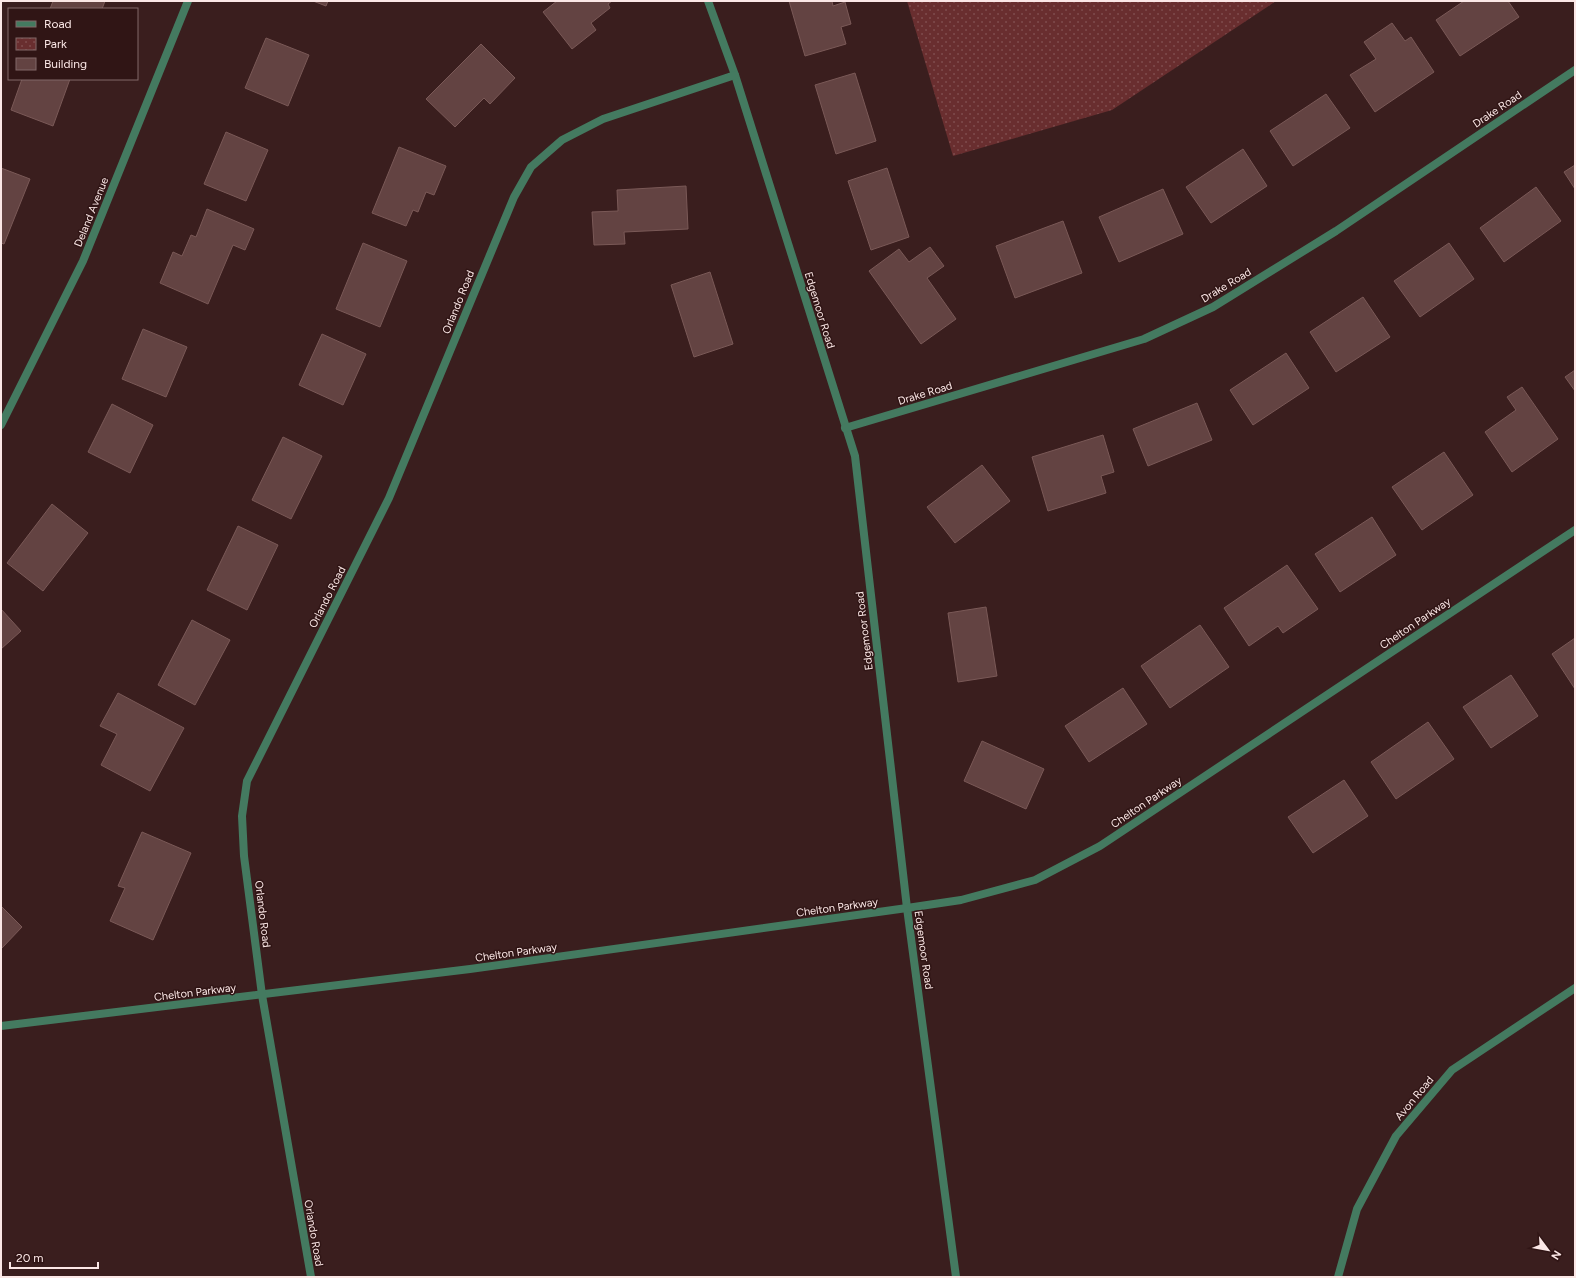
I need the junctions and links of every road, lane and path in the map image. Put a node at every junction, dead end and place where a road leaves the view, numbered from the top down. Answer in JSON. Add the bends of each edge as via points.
{"nodes":[{"id":1,"x":188,"y":1,"type":"edge"},
{"id":2,"x":708,"y":1,"type":"edge"},
{"id":3,"x":1575,"y":70,"type":"edge"},
{"id":4,"x":735,"y":75,"type":"junction"},
{"id":5,"x":1,"y":425,"type":"edge"},
{"id":6,"x":845,"y":428,"type":"junction"},
{"id":7,"x":1575,"y":530,"type":"edge"},
{"id":8,"x":907,"y":908,"type":"junction"},
{"id":9,"x":1575,"y":988,"type":"edge"},
{"id":10,"x":262,"y":995,"type":"junction"},
{"id":11,"x":1,"y":1026,"type":"edge"},
{"id":12,"x":311,"y":1277,"type":"edge"},
{"id":13,"x":956,"y":1277,"type":"edge"},
{"id":14,"x":1338,"y":1277,"type":"edge"}],
"edges":[{"from":1,"to":5,"type":"street","name":"Deland Avenue","via":[[82,261]]},
{"from":2,"to":4,"type":"street","name":"Edgemoor Road"},
{"from":3,"to":6,"type":"street","name":"Drake Road","via":[[1336,230],[1213,307],[1144,339]]},
{"from":4,"to":6,"type":"street","name":"Edgemoor Road"},
{"from":4,"to":10,"type":"street","name":"Orlando Road","via":[[603,119],[562,140],[532,167],[514,197],[389,498],[247,781],[242,816],[244,856]]},
{"from":6,"to":8,"type":"street","name":"Edgemoor Road","via":[[855,456]]},
{"from":7,"to":8,"type":"street","name":"Chelton Parkway","via":[[1100,846],[1035,880],[961,900]]},
{"from":8,"to":10,"type":"street","name":"Chelton Parkway","via":[[470,969]]},
{"from":8,"to":13,"type":"street","name":"Edgemoor Road"},
{"from":9,"to":14,"type":"street","name":"Avon Road","via":[[1452,1070],[1396,1136],[1357,1209]]},
{"from":10,"to":11,"type":"street","name":"Chelton Parkway"},
{"from":10,"to":12,"type":"street","name":"Orlando Road"}]}
